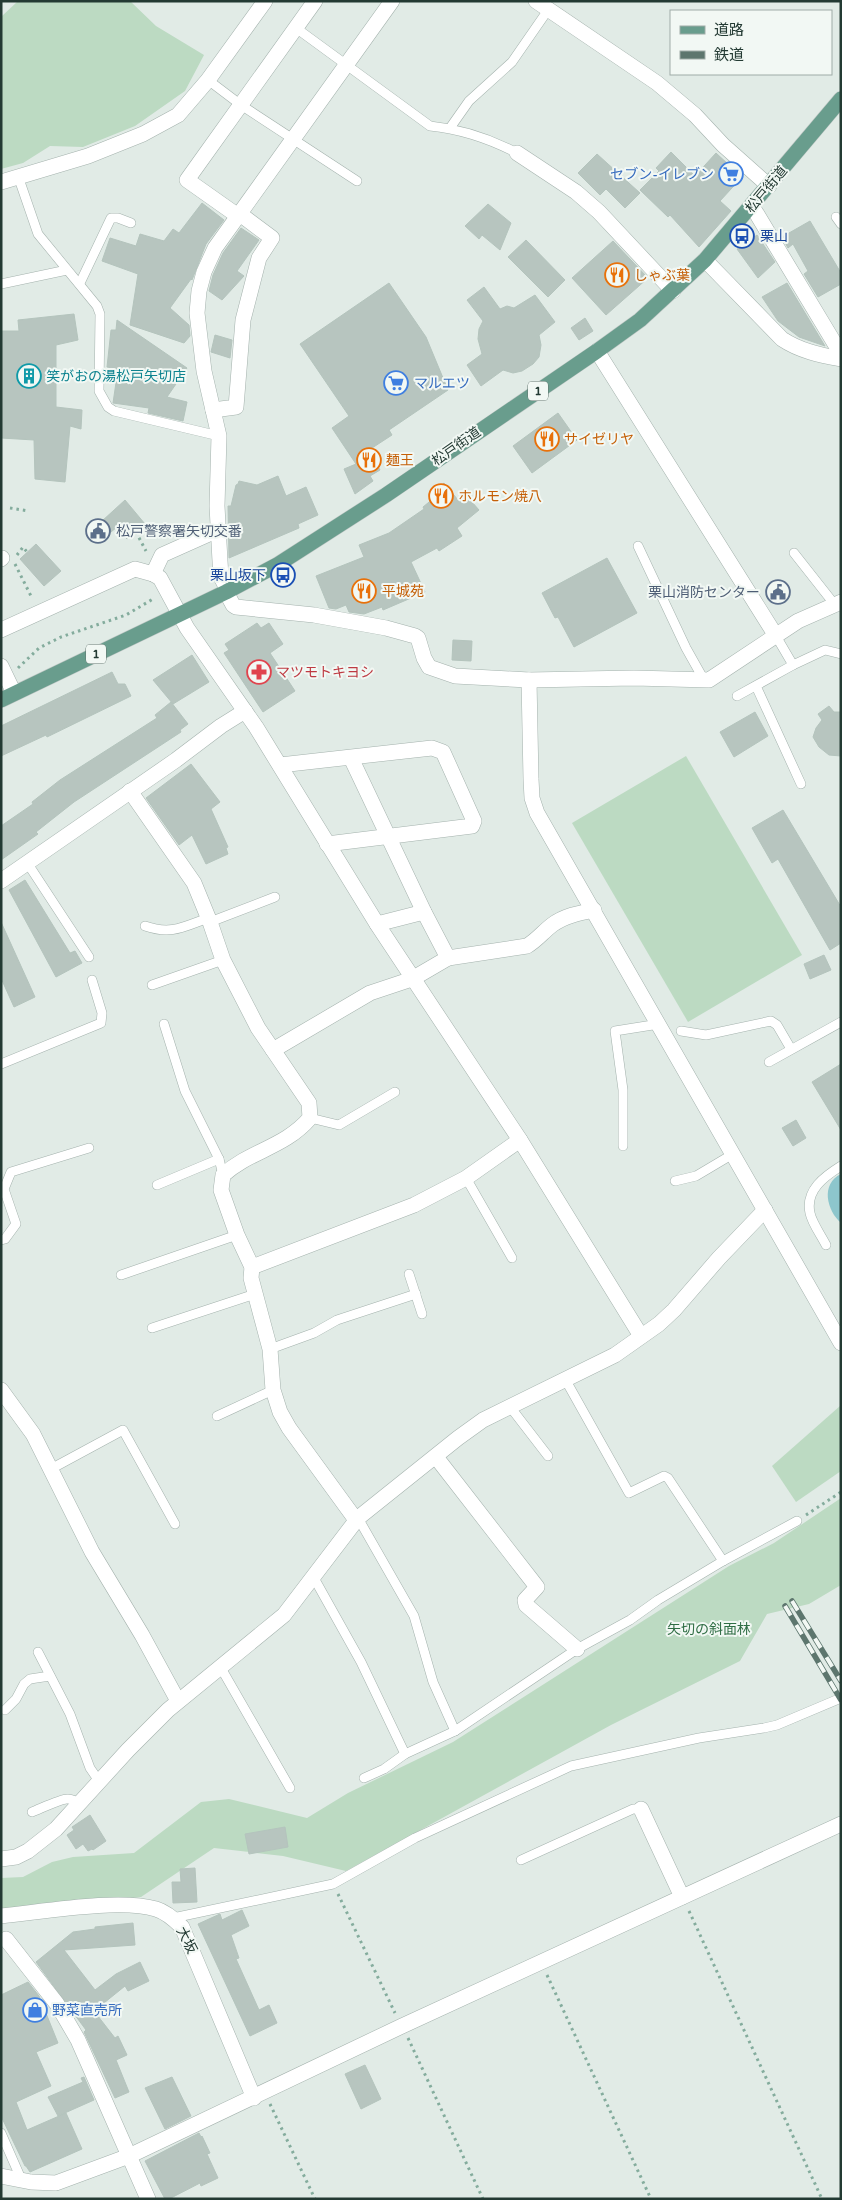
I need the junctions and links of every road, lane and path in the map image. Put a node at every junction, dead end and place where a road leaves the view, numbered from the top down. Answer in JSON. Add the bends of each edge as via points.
{"nodes":[{"id":1,"x":265,"y":1,"type":"edge"},
{"id":2,"x":315,"y":1,"type":"edge"},
{"id":3,"x":392,"y":1,"type":"edge"},
{"id":4,"x":542,"y":5,"type":"edge"},
{"id":5,"x":296,"y":28,"type":"junction"},
{"id":6,"x":345,"y":65,"type":"junction"},
{"id":7,"x":208,"y":80,"type":"junction"},
{"id":8,"x":841,"y":99,"type":"edge"},
{"id":9,"x":241,"y":105,"type":"junction"},
{"id":10,"x":450,"y":128,"type":"junction"},
{"id":11,"x":294,"y":141,"type":"junction"},
{"id":12,"x":517,"y":153,"type":"joint"},
{"id":13,"x":18,"y":176,"type":"junction"},
{"id":14,"x":356,"y":181,"type":"dead end"},
{"id":15,"x":1,"y":182,"type":"edge"},
{"id":16,"x":768,"y":186,"type":"junction"},
{"id":17,"x":752,"y":206,"type":"junction"},
{"id":18,"x":239,"y":215,"type":"junction"},
{"id":19,"x":131,"y":223,"type":"dead end"},
{"id":20,"x":705,"y":260,"type":"junction"},
{"id":21,"x":67,"y":270,"type":"junction"},
{"id":22,"x":80,"y":283,"type":"junction"},
{"id":23,"x":1,"y":284,"type":"edge"},
{"id":24,"x":673,"y":290,"type":"junction"},
{"id":25,"x":597,"y":350,"type":"junction"},
{"id":26,"x":841,"y":354,"type":"edge"},
{"id":27,"x":841,"y":359,"type":"edge"},
{"id":28,"x":213,"y":410,"type":"junction"},
{"id":29,"x":219,"y":436,"type":"junction"},
{"id":30,"x":10,"y":508,"type":"dead end"},
{"id":31,"x":29,"y":511,"type":"dead end"},
{"id":32,"x":218,"y":530,"type":"junction"},
{"id":33,"x":136,"y":532,"type":"dead end"},
{"id":34,"x":638,"y":546,"type":"dead end"},
{"id":35,"x":146,"y":551,"type":"dead end"},
{"id":36,"x":27,"y":552,"type":"dead end"},
{"id":37,"x":794,"y":553,"type":"dead end"},
{"id":38,"x":153,"y":574,"type":"junction"},
{"id":39,"x":227,"y":591,"type":"junction"},
{"id":40,"x":32,"y":598,"type":"dead end"},
{"id":41,"x":156,"y":598,"type":"dead end"},
{"id":42,"x":838,"y":603,"type":"edge"},
{"id":43,"x":179,"y":615,"type":"junction"},
{"id":44,"x":1,"y":630,"type":"edge"},
{"id":45,"x":776,"y":636,"type":"junction"},
{"id":46,"x":841,"y":654,"type":"edge"},
{"id":47,"x":793,"y":665,"type":"junction"},
{"id":48,"x":8,"y":669,"type":"edge"},
{"id":49,"x":530,"y":680,"type":"junction"},
{"id":50,"x":704,"y":680,"type":"junction"},
{"id":51,"x":756,"y":686,"type":"junction"},
{"id":52,"x":737,"y":696,"type":"dead end"},
{"id":53,"x":8,"y":697,"type":"edge"},
{"id":54,"x":245,"y":711,"type":"junction"},
{"id":55,"x":351,"y":758,"type":"junction"},
{"id":56,"x":280,"y":765,"type":"junction"},
{"id":57,"x":801,"y":784,"type":"dead end"},
{"id":58,"x":130,"y":791,"type":"junction"},
{"id":59,"x":387,"y":836,"type":"junction"},
{"id":60,"x":327,"y":844,"type":"junction"},
{"id":61,"x":28,"y":864,"type":"junction"},
{"id":62,"x":1,"y":881,"type":"edge"},
{"id":63,"x":276,"y":897,"type":"dead end"},
{"id":64,"x":594,"y":910,"type":"junction"},
{"id":65,"x":424,"y":912,"type":"junction"},
{"id":66,"x":209,"y":920,"type":"junction"},
{"id":67,"x":377,"y":924,"type":"junction"},
{"id":68,"x":145,"y":926,"type":"dead end"},
{"id":69,"x":89,"y":957,"type":"dead end"},
{"id":70,"x":448,"y":958,"type":"junction"},
{"id":71,"x":223,"y":960,"type":"junction"},
{"id":72,"x":412,"y":979,"type":"junction"},
{"id":73,"x":92,"y":980,"type":"dead end"},
{"id":74,"x":152,"y":985,"type":"dead end"},
{"id":75,"x":841,"y":1022,"type":"edge"},
{"id":76,"x":164,"y":1024,"type":"dead end"},
{"id":77,"x":659,"y":1024,"type":"junction"},
{"id":78,"x":681,"y":1031,"type":"dead end"},
{"id":79,"x":791,"y":1049,"type":"junction"},
{"id":80,"x":273,"y":1050,"type":"junction"},
{"id":81,"x":769,"y":1062,"type":"dead end"},
{"id":82,"x":1,"y":1064,"type":"edge"},
{"id":83,"x":395,"y":1092,"type":"dead end"},
{"id":84,"x":310,"y":1118,"type":"junction"},
{"id":85,"x":520,"y":1140,"type":"junction"},
{"id":86,"x":624,"y":1146,"type":"dead end"},
{"id":87,"x":90,"y":1148,"type":"dead end"},
{"id":88,"x":733,"y":1154,"type":"junction"},
{"id":89,"x":219,"y":1159,"type":"junction"},
{"id":90,"x":841,"y":1166,"type":"edge"},
{"id":91,"x":223,"y":1175,"type":"junction"},
{"id":92,"x":466,"y":1178,"type":"junction"},
{"id":93,"x":675,"y":1181,"type":"dead end"},
{"id":94,"x":157,"y":1184,"type":"dead end"},
{"id":95,"x":765,"y":1210,"type":"junction"},
{"id":96,"x":237,"y":1235,"type":"junction"},
{"id":97,"x":1,"y":1240,"type":"edge"},
{"id":98,"x":826,"y":1245,"type":"dead end"},
{"id":99,"x":512,"y":1258,"type":"dead end"},
{"id":100,"x":252,"y":1267,"type":"junction"},
{"id":101,"x":409,"y":1274,"type":"dead end"},
{"id":102,"x":122,"y":1275,"type":"dead end"},
{"id":103,"x":255,"y":1294,"type":"junction"},
{"id":104,"x":416,"y":1294,"type":"junction"},
{"id":105,"x":422,"y":1314,"type":"dead end"},
{"id":106,"x":152,"y":1328,"type":"dead end"},
{"id":107,"x":641,"y":1336,"type":"junction"},
{"id":108,"x":841,"y":1344,"type":"edge"},
{"id":109,"x":270,"y":1349,"type":"junction"},
{"id":110,"x":565,"y":1379,"type":"junction"},
{"id":111,"x":1,"y":1390,"type":"edge"},
{"id":112,"x":273,"y":1390,"type":"junction"},
{"id":113,"x":511,"y":1408,"type":"junction"},
{"id":114,"x":217,"y":1416,"type":"dead end"},
{"id":115,"x":548,"y":1456,"type":"dead end"},
{"id":116,"x":436,"y":1457,"type":"junction"},
{"id":117,"x":49,"y":1470,"type":"junction"},
{"id":118,"x":841,"y":1492,"type":"edge"},
{"id":119,"x":357,"y":1519,"type":"junction"},
{"id":120,"x":797,"y":1521,"type":"joint"},
{"id":121,"x":175,"y":1524,"type":"dead end"},
{"id":122,"x":723,"y":1561,"type":"junction"},
{"id":123,"x":314,"y":1578,"type":"junction"},
{"id":124,"x":577,"y":1649,"type":"junction"},
{"id":125,"x":38,"y":1652,"type":"dead end"},
{"id":126,"x":221,"y":1668,"type":"junction"},
{"id":127,"x":50,"y":1676,"type":"junction"},
{"id":128,"x":841,"y":1698,"type":"edge"},
{"id":129,"x":178,"y":1701,"type":"junction"},
{"id":130,"x":5,"y":1710,"type":"dead end"},
{"id":131,"x":455,"y":1731,"type":"junction"},
{"id":132,"x":405,"y":1754,"type":"junction"},
{"id":133,"x":364,"y":1778,"type":"dead end"},
{"id":134,"x":99,"y":1781,"type":"junction"},
{"id":135,"x":290,"y":1788,"type":"dead end"},
{"id":136,"x":80,"y":1803,"type":"junction"},
{"id":137,"x":641,"y":1809,"type":"joint"},
{"id":138,"x":32,"y":1812,"type":"dead end"},
{"id":139,"x":841,"y":1824,"type":"edge"},
{"id":140,"x":1,"y":1859,"type":"edge"},
{"id":141,"x":521,"y":1860,"type":"dead end"},
{"id":142,"x":682,"y":1897,"type":"junction"},
{"id":143,"x":1,"y":1916,"type":"edge"},
{"id":144,"x":173,"y":1918,"type":"junction"},
{"id":145,"x":6,"y":1939,"type":"dead end"},
{"id":146,"x":541,"y":1962,"type":"junction"},
{"id":147,"x":260,"y":2095,"type":"junction"},
{"id":148,"x":1,"y":2134,"type":"edge"},
{"id":149,"x":129,"y":2156,"type":"junction"},
{"id":150,"x":1,"y":2176,"type":"edge"},
{"id":151,"x":22,"y":2181,"type":"junction"},
{"id":152,"x":148,"y":2199,"type":"edge"},
{"id":153,"x":315,"y":2199,"type":"edge"},
{"id":154,"x":651,"y":2199,"type":"edge"},
{"id":155,"x":822,"y":2199,"type":"edge"}],
"edges":[{"from":1,"to":7,"type":"street"},
{"from":2,"to":5,"type":"street"},
{"from":3,"to":6,"type":"street"},
{"from":4,"to":10,"type":"lane","via":[[512,62],[469,101]]},
{"from":4,"to":16,"type":"street","via":[[657,83],[695,114]]},
{"from":5,"to":6,"type":"lane"},
{"from":5,"to":9,"type":"street"},
{"from":6,"to":10,"type":"lane","via":[[430,126]]},
{"from":6,"to":11,"type":"street"},
{"from":7,"to":9,"type":"lane"},
{"from":7,"to":13,"type":"street","via":[[178,115],[143,134],[88,156]]},
{"from":8,"to":16,"type":"main road","name":"松戸街道","number":"1"},
{"from":9,"to":11,"type":"lane"},
{"from":9,"to":18,"type":"street","via":[[187,180]]},
{"from":10,"to":12,"type":"lane"},
{"from":11,"to":14,"type":"lane"},
{"from":11,"to":18,"type":"street"},
{"from":12,"to":24,"type":"street","via":[[582,197]]},
{"from":13,"to":15,"type":"street"},
{"from":13,"to":21,"type":"lane","via":[[38,234]]},
{"from":16,"to":17,"type":"main road","name":"松戸街道","number":"1"},
{"from":17,"to":20,"type":"main road","name":"松戸街道","number":"1"},
{"from":17,"to":26,"type":"street"},
{"from":18,"to":28,"type":"street","via":[[215,248],[199,291],[196,314],[199,340]]},
{"from":18,"to":28,"type":"street","via":[[272,238],[259,258],[243,320],[236,407]]},
{"from":19,"to":22,"type":"lane","via":[[110,218]]},
{"from":20,"to":24,"type":"main road","name":"松戸街道","number":"1"},
{"from":20,"to":27,"type":"street","via":[[792,346]]},
{"from":21,"to":22,"type":"lane"},
{"from":21,"to":23,"type":"lane"},
{"from":22,"to":29,"type":"lane","via":[[100,314],[99,391],[108,407]]},
{"from":24,"to":25,"type":"main road","name":"松戸街道","number":"1","via":[[640,320]]},
{"from":25,"to":39,"type":"main road","name":"松戸街道","number":"1","via":[[307,546]]},
{"from":25,"to":45,"type":"street"},
{"from":28,"to":29,"type":"street"},
{"from":29,"to":32,"type":"street"},
{"from":30,"to":31,"type":"path"},
{"from":32,"to":38,"type":"street","via":[[162,555]]},
{"from":32,"to":39,"type":"street","via":[[221,577]]},
{"from":33,"to":35,"type":"path"},
{"from":34,"to":50,"type":"lane"},
{"from":36,"to":40,"type":"path","via":[[23,547],[13,560]]},
{"from":37,"to":42,"type":"lane"},
{"from":38,"to":43,"type":"street","via":[[160,578]]},
{"from":38,"to":44,"type":"street","via":[[135,569]]},
{"from":39,"to":43,"type":"main road","name":"松戸街道","number":"1"},
{"from":39,"to":49,"type":"street","via":[[236,607],[314,615],[415,636],[427,663],[435,671],[455,676]]},
{"from":41,"to":48,"type":"path","via":[[126,616],[61,637]]},
{"from":42,"to":45,"type":"street","via":[[798,621]]},
{"from":43,"to":53,"type":"main road","name":"松戸街道","number":"1"},
{"from":43,"to":54,"type":"street"},
{"from":45,"to":47,"type":"lane"},
{"from":45,"to":50,"type":"street","via":[[709,680]]},
{"from":46,"to":47,"type":"lane","via":[[825,650]]},
{"from":47,"to":51,"type":"lane"},
{"from":48,"to":53,"type":"street"},
{"from":49,"to":50,"type":"street"},
{"from":49,"to":64,"type":"street","via":[[532,798],[537,813]]},
{"from":51,"to":52,"type":"lane"},
{"from":51,"to":57,"type":"lane"},
{"from":54,"to":56,"type":"street"},
{"from":54,"to":58,"type":"street"},
{"from":55,"to":56,"type":"street"},
{"from":55,"to":59,"type":"street"},
{"from":55,"to":59,"type":"street","via":[[432,748],[443,752],[474,821],[472,826]]},
{"from":56,"to":60,"type":"street"},
{"from":58,"to":61,"type":"street"},
{"from":58,"to":66,"type":"street","via":[[194,883]]},
{"from":59,"to":60,"type":"street"},
{"from":59,"to":65,"type":"street"},
{"from":60,"to":67,"type":"street"},
{"from":61,"to":62,"type":"street"},
{"from":61,"to":69,"type":"lane"},
{"from":63,"to":66,"type":"lane"},
{"from":64,"to":70,"type":"street","via":[[572,914],[553,924],[527,946]]},
{"from":64,"to":77,"type":"street"},
{"from":65,"to":67,"type":"street"},
{"from":65,"to":70,"type":"street"},
{"from":66,"to":68,"type":"lane","via":[[174,930],[160,931]]},
{"from":66,"to":71,"type":"street"},
{"from":67,"to":72,"type":"street"},
{"from":70,"to":72,"type":"street"},
{"from":71,"to":74,"type":"lane"},
{"from":71,"to":80,"type":"street","via":[[264,1041]]},
{"from":72,"to":80,"type":"street","via":[[370,993]]},
{"from":72,"to":85,"type":"street"},
{"from":73,"to":82,"type":"lane","via":[[102,1014],[101,1023]]},
{"from":75,"to":79,"type":"lane"},
{"from":76,"to":89,"type":"lane","via":[[185,1091]]},
{"from":77,"to":86,"type":"lane","via":[[615,1031],[623,1090]]},
{"from":77,"to":88,"type":"street"},
{"from":78,"to":79,"type":"lane","via":[[706,1035],[771,1021],[777,1025]]},
{"from":79,"to":81,"type":"lane"},
{"from":80,"to":84,"type":"street","via":[[309,1103]]},
{"from":83,"to":84,"type":"lane","via":[[339,1125]]},
{"from":84,"to":91,"type":"street","via":[[288,1139],[237,1163]]},
{"from":85,"to":92,"type":"street"},
{"from":85,"to":107,"type":"street"},
{"from":87,"to":97,"type":"lane","via":[[11,1172],[4,1189],[16,1224]]},
{"from":88,"to":93,"type":"lane","via":[[696,1176]]},
{"from":88,"to":95,"type":"street"},
{"from":89,"to":91,"type":"lane"},
{"from":89,"to":94,"type":"lane"},
{"from":90,"to":98,"type":"lane","via":[[820,1180],[811,1196],[810,1212]]},
{"from":91,"to":96,"type":"street","via":[[222,1190]]},
{"from":92,"to":99,"type":"lane"},
{"from":92,"to":100,"type":"street","via":[[414,1205]]},
{"from":95,"to":107,"type":"street","via":[[674,1310]]},
{"from":95,"to":108,"type":"street"},
{"from":96,"to":100,"type":"street"},
{"from":96,"to":102,"type":"lane"},
{"from":100,"to":103,"type":"street"},
{"from":101,"to":104,"type":"lane"},
{"from":103,"to":106,"type":"lane"},
{"from":103,"to":109,"type":"street"},
{"from":104,"to":105,"type":"lane"},
{"from":104,"to":109,"type":"lane","via":[[337,1320],[314,1333]]},
{"from":107,"to":110,"type":"street","via":[[615,1355]]},
{"from":109,"to":112,"type":"street"},
{"from":110,"to":113,"type":"street"},
{"from":110,"to":122,"type":"lane","via":[[629,1494],[664,1476],[668,1478]]},
{"from":111,"to":117,"type":"street","via":[[33,1434]]},
{"from":112,"to":114,"type":"lane"},
{"from":112,"to":119,"type":"street","via":[[289,1428]]},
{"from":113,"to":115,"type":"lane"},
{"from":113,"to":116,"type":"street","via":[[483,1420]]},
{"from":116,"to":119,"type":"street"},
{"from":116,"to":124,"type":"street","via":[[537,1588],[525,1600],[526,1605]]},
{"from":117,"to":121,"type":"lane","via":[[123,1430]]},
{"from":117,"to":129,"type":"street"},
{"from":118,"to":120,"type":"path"},
{"from":119,"to":123,"type":"street"},
{"from":119,"to":131,"type":"lane","via":[[414,1616],[433,1682]]},
{"from":120,"to":122,"type":"lane"},
{"from":122,"to":124,"type":"lane","via":[[630,1620]]},
{"from":123,"to":126,"type":"street","via":[[284,1615]]},
{"from":123,"to":132,"type":"lane","via":[[361,1662]]},
{"from":124,"to":131,"type":"lane"},
{"from":125,"to":127,"type":"lane"},
{"from":126,"to":129,"type":"street"},
{"from":126,"to":135,"type":"lane"},
{"from":127,"to":130,"type":"lane","via":[[30,1679]]},
{"from":127,"to":134,"type":"lane","via":[[70,1714],[90,1768]]},
{"from":128,"to":144,"type":"lane","via":[[777,1725],[571,1766],[423,1834],[333,1884]]},
{"from":129,"to":134,"type":"street"},
{"from":131,"to":132,"type":"lane"},
{"from":132,"to":133,"type":"lane"},
{"from":134,"to":136,"type":"street"},
{"from":136,"to":138,"type":"lane","via":[[60,1800]]},
{"from":136,"to":140,"type":"street","via":[[56,1829],[28,1851]]},
{"from":137,"to":141,"type":"lane","via":[[633,1809]]},
{"from":137,"to":142,"type":"street"},
{"from":139,"to":142,"type":"street"},
{"from":142,"to":146,"type":"street"},
{"from":142,"to":155,"type":"path"},
{"from":143,"to":144,"type":"street","name":"大坂","via":[[127,1905],[157,1909]]},
{"from":144,"to":147,"type":"street","name":"大坂","via":[[182,1927]]},
{"from":145,"to":149,"type":"street","via":[[57,2004],[78,2040]]},
{"from":146,"to":147,"type":"street"},
{"from":146,"to":154,"type":"path"},
{"from":147,"to":149,"type":"street"},
{"from":147,"to":153,"type":"path"},
{"from":148,"to":151,"type":"lane"},
{"from":149,"to":151,"type":"street","via":[[56,2183]]},
{"from":149,"to":152,"type":"street"},
{"from":150,"to":151,"type":"street"}]}
